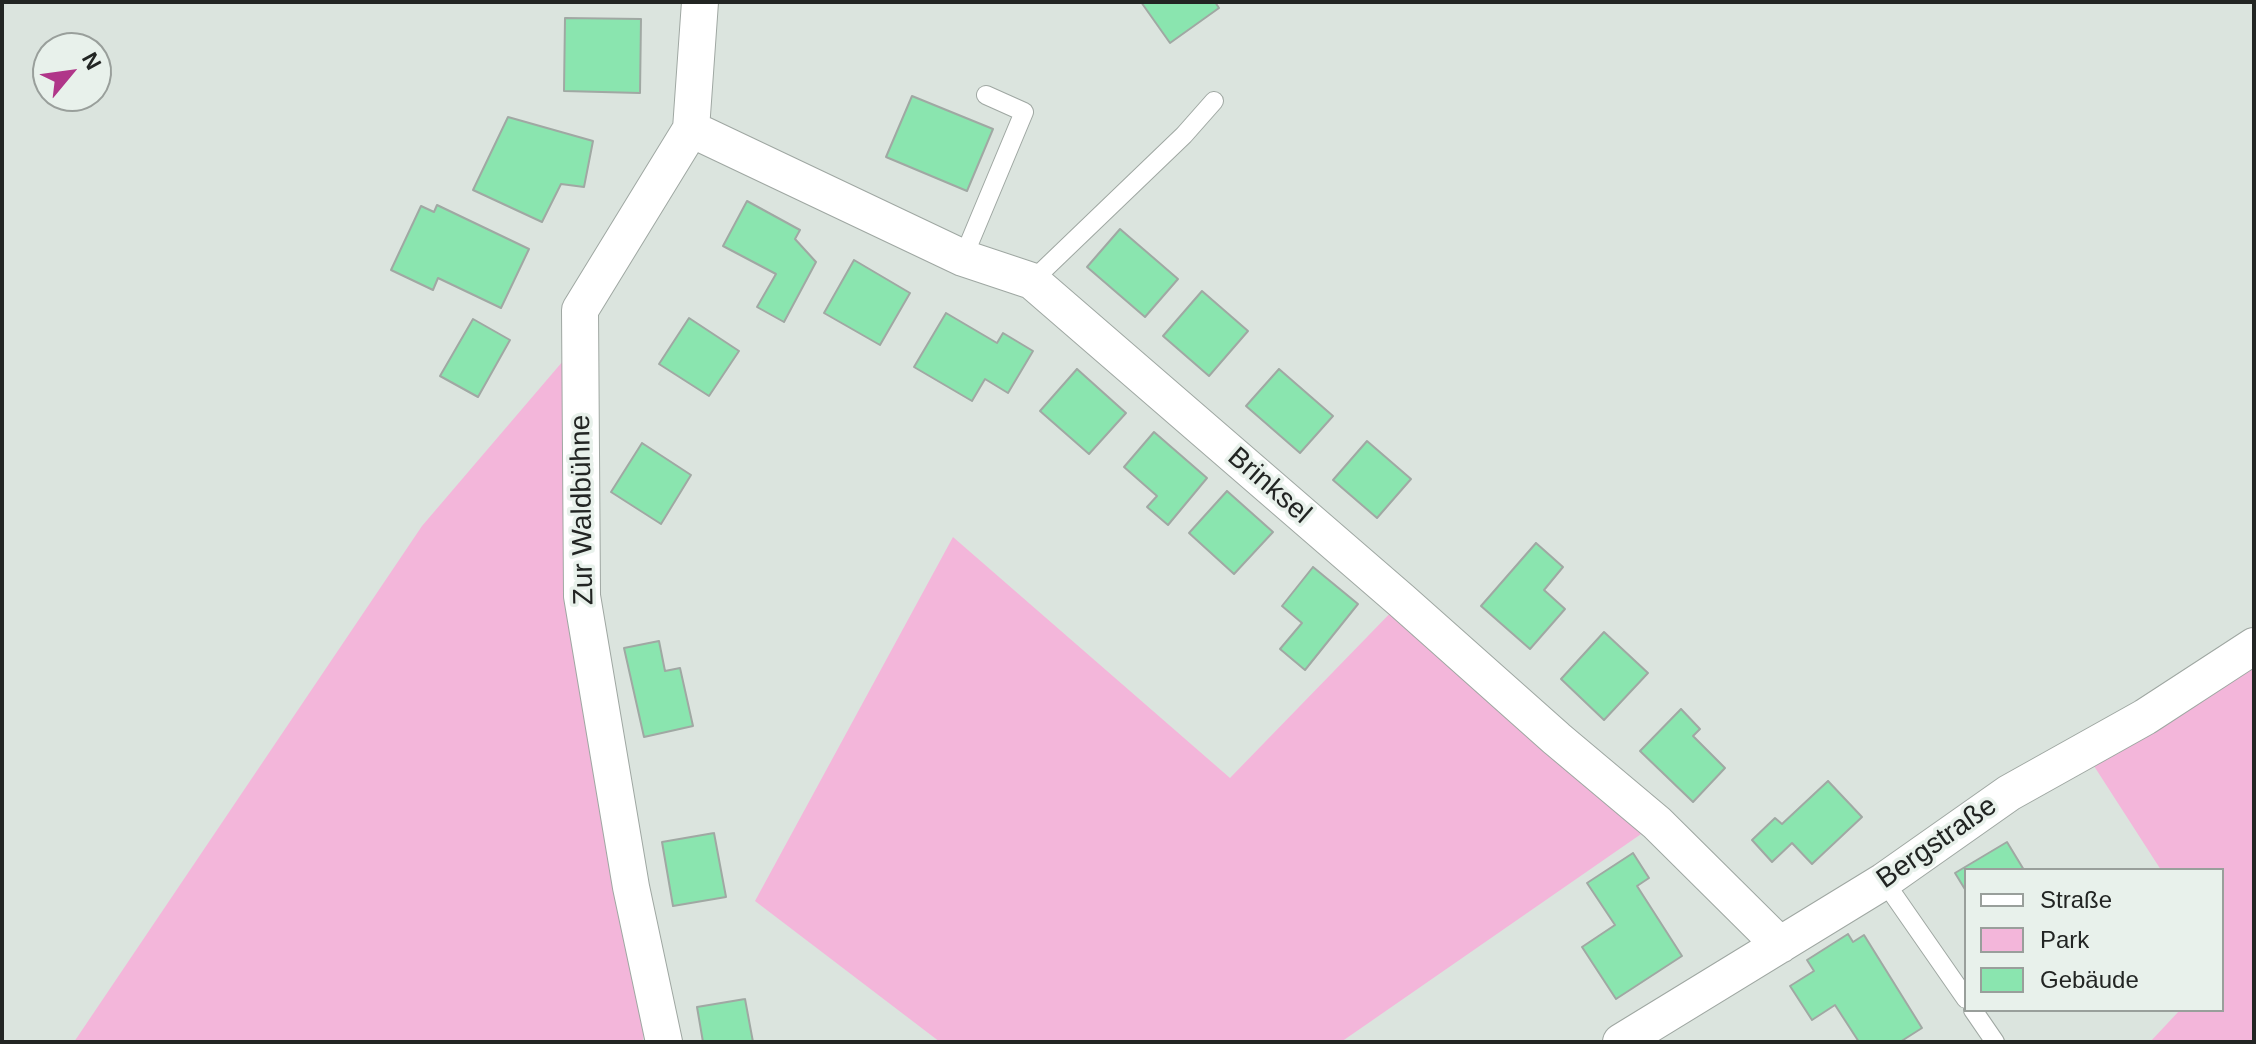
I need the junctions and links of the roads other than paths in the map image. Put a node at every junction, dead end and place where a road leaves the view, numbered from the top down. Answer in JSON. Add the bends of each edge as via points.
{"nodes":[{"id":1,"x":700,"y":2,"type":"edge"},
{"id":2,"x":986,"y":95,"type":"dead end"},
{"id":3,"x":1214,"y":101,"type":"dead end"},
{"id":4,"x":691,"y":129,"type":"junction"},
{"id":5,"x":963,"y":258,"type":"junction"},
{"id":6,"x":1032,"y":281,"type":"junction"},
{"id":7,"x":2254,"y":646,"type":"edge"},
{"id":8,"x":1884,"y":881,"type":"junction"},
{"id":9,"x":1780,"y":945,"type":"junction"},
{"id":10,"x":1964,"y":996,"type":"edge"},
{"id":11,"x":1974,"y":1012,"type":"edge"},
{"id":12,"x":664,"y":1042,"type":"edge"},
{"id":13,"x":1621,"y":1042,"type":"edge"},
{"id":14,"x":1995,"y":1042,"type":"edge"}],
"edges":[{"from":1,"to":4,"type":"street","name":"Zur Waldbühne"},
{"from":2,"to":5,"type":"lane","via":[[1024,112]]},
{"from":3,"to":6,"type":"lane"},
{"from":4,"to":5,"type":"street","name":"Brinksel"},
{"from":4,"to":12,"type":"street","name":"Zur Waldbühne","via":[[580,310],[582,596],[631,887]]},
{"from":5,"to":6,"type":"street","name":"Brinksel"},
{"from":6,"to":9,"type":"street","name":"Brinksel","via":[[1657,823]]},
{"from":7,"to":8,"type":"street","name":"Bergstraße","via":[[2145,717],[2009,793]]},
{"from":8,"to":9,"type":"street","name":"Bergstraße"},
{"from":8,"to":10,"type":"lane"},
{"from":9,"to":13,"type":"street","name":"Bergstraße"},
{"from":11,"to":14,"type":"lane"}]}
